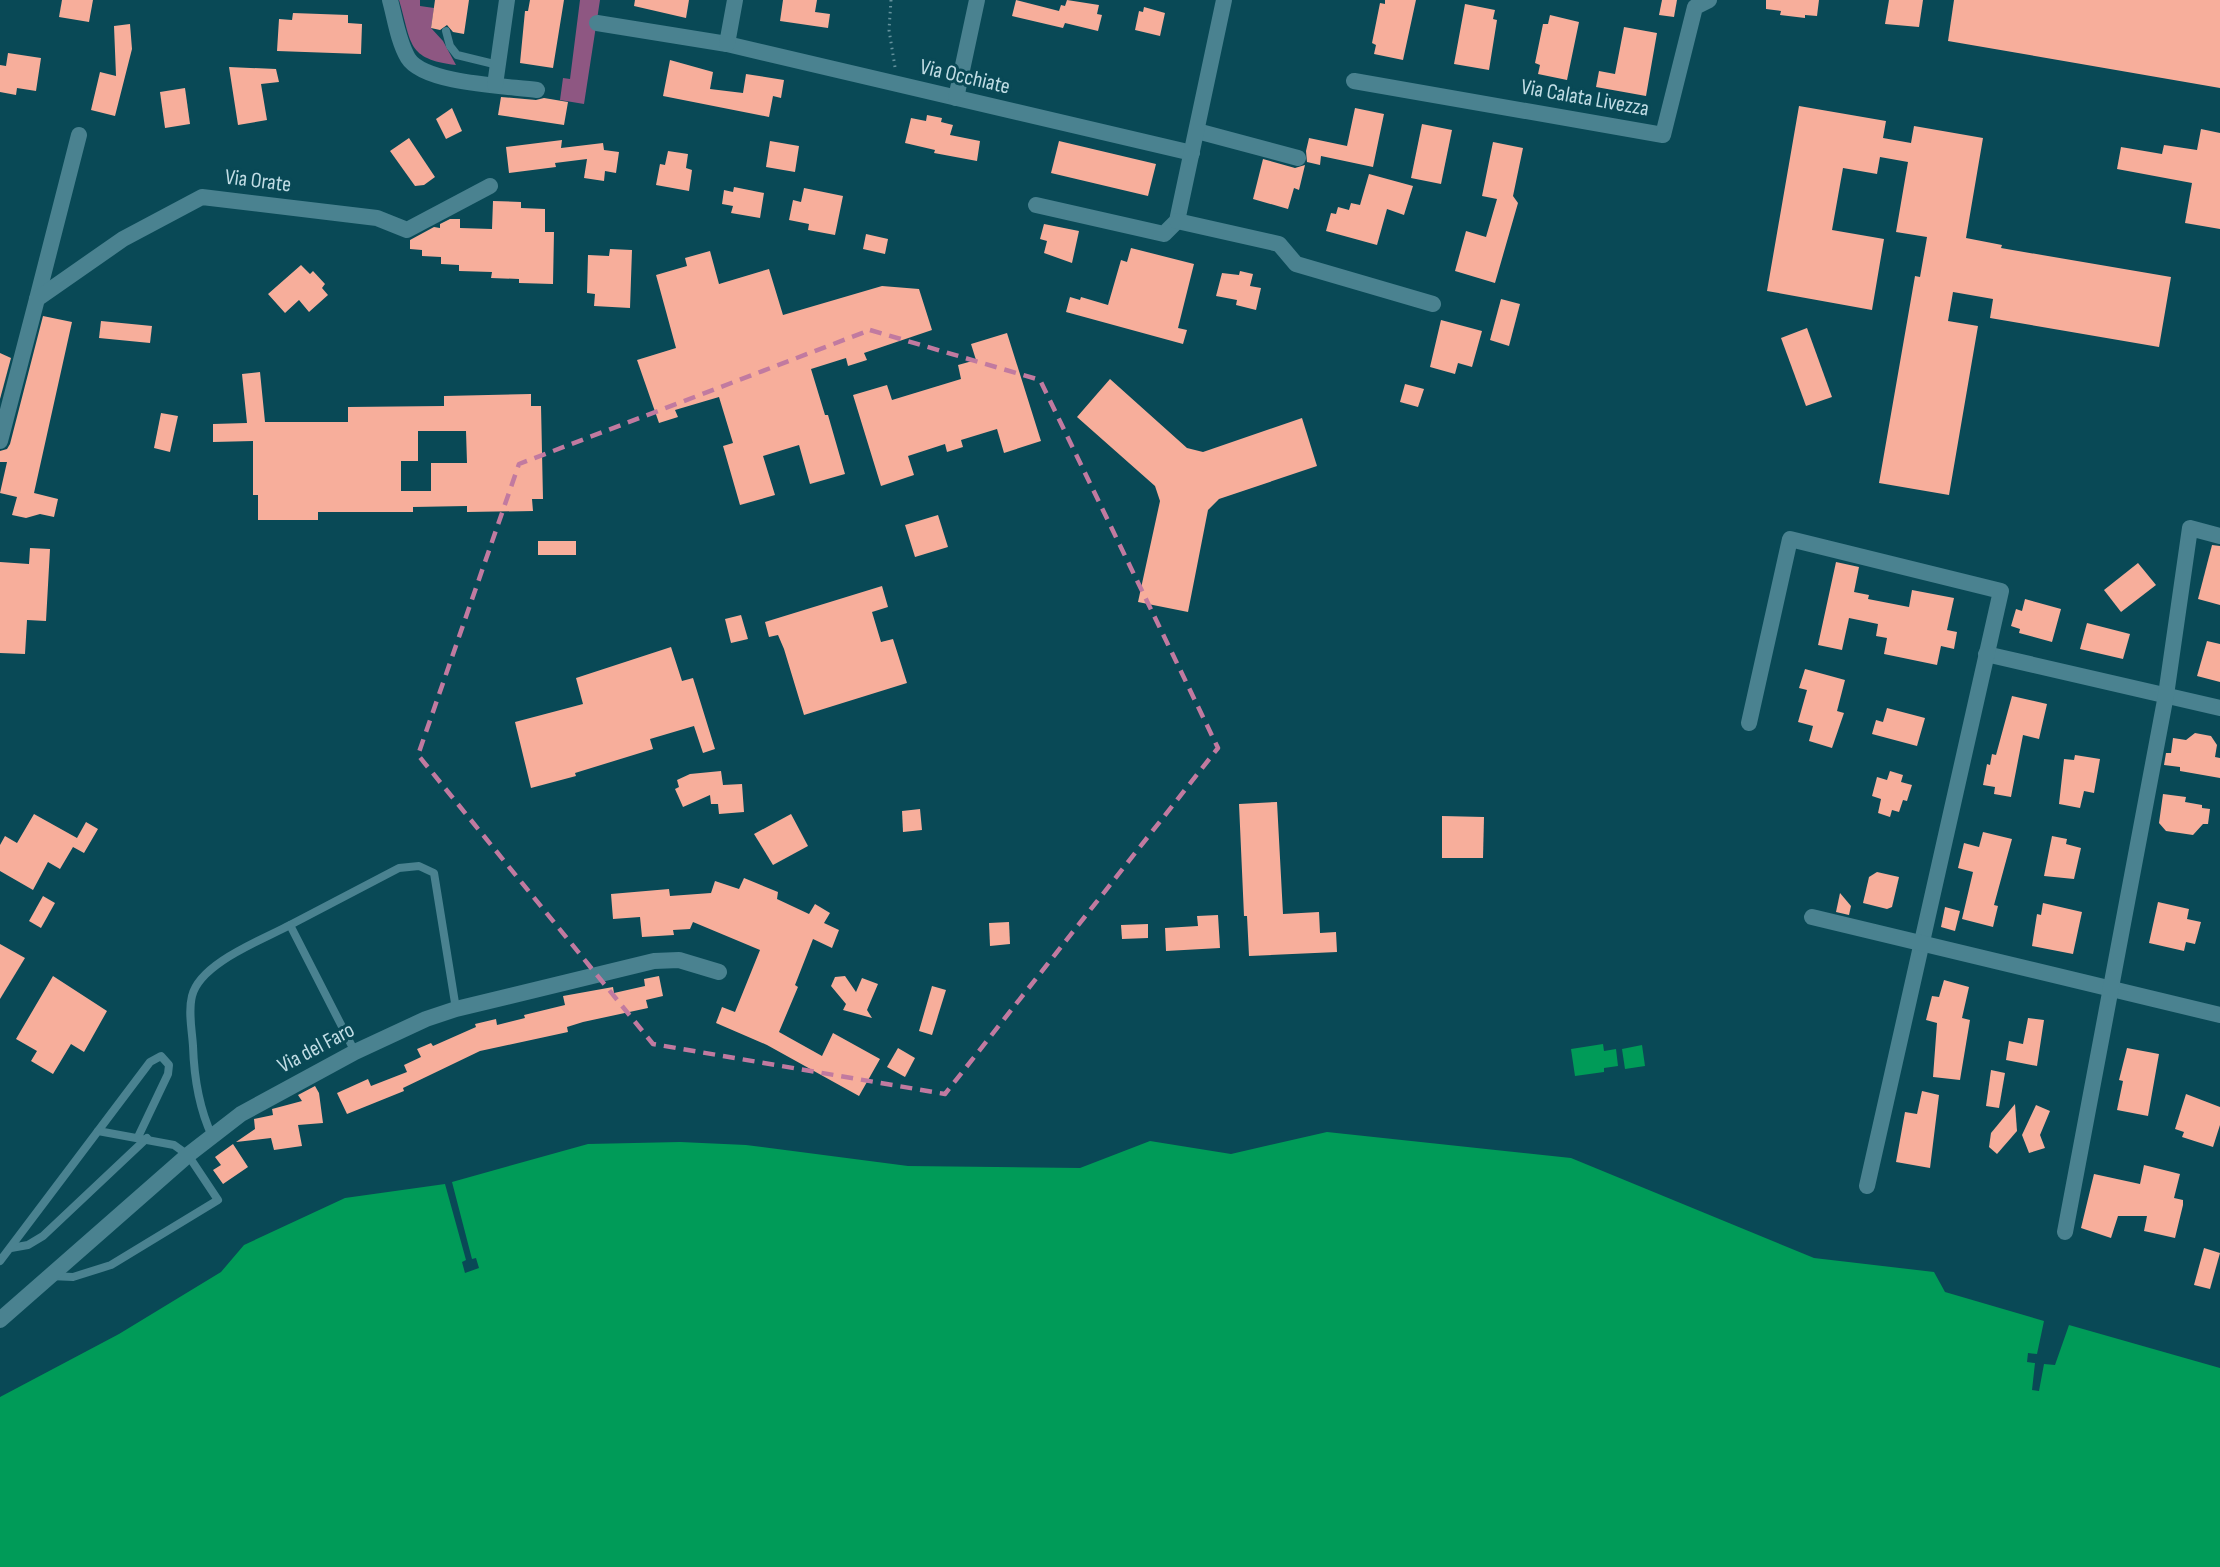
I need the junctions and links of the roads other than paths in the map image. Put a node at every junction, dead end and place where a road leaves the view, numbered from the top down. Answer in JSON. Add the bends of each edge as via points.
{"nodes":[{"id":1,"x":390,"y":0,"type":"edge"},
{"id":2,"x":507,"y":0,"type":"edge"},
{"id":3,"x":735,"y":0,"type":"edge"},
{"id":4,"x":976,"y":0,"type":"edge"},
{"id":5,"x":1224,"y":0,"type":"edge"},
{"id":6,"x":1709,"y":0,"type":"edge"},
{"id":7,"x":597,"y":23,"type":"dead end"},
{"id":8,"x":446,"y":31,"type":"dead end"},
{"id":9,"x":727,"y":44,"type":"junction"},
{"id":10,"x":498,"y":65,"type":"junction"},
{"id":11,"x":1354,"y":81,"type":"dead end"},
{"id":12,"x":495,"y":85,"type":"junction"},
{"id":13,"x":537,"y":90,"type":"dead end"},
{"id":14,"x":956,"y":98,"type":"junction"},
{"id":15,"x":1197,"y":131,"type":"junction"},
{"id":16,"x":79,"y":135,"type":"dead end"},
{"id":17,"x":1192,"y":153,"type":"junction"},
{"id":18,"x":1298,"y":158,"type":"dead end"},
{"id":19,"x":490,"y":186,"type":"dead end"},
{"id":20,"x":1036,"y":204,"type":"dead end"},
{"id":21,"x":1177,"y":220,"type":"junction"},
{"id":22,"x":37,"y":299,"type":"junction"},
{"id":23,"x":1433,"y":304,"type":"dead end"},
{"id":24,"x":0,"y":441,"type":"edge"},
{"id":25,"x":2220,"y":536,"type":"edge"},
{"id":26,"x":1986,"y":654,"type":"junction"},
{"id":27,"x":2166,"y":695,"type":"junction"},
{"id":28,"x":2220,"y":708,"type":"edge"},
{"id":29,"x":1749,"y":723,"type":"dead end"},
{"id":30,"x":1812,"y":917,"type":"dead end"},
{"id":31,"x":290,"y":925,"type":"junction"},
{"id":32,"x":1921,"y":943,"type":"junction"},
{"id":33,"x":719,"y":972,"type":"dead end"},
{"id":34,"x":2112,"y":987,"type":"junction"},
{"id":35,"x":456,"y":1009,"type":"junction"},
{"id":36,"x":2220,"y":1015,"type":"edge"},
{"id":37,"x":355,"y":1052,"type":"junction"},
{"id":38,"x":98,"y":1131,"type":"junction"},
{"id":39,"x":212,"y":1136,"type":"junction"},
{"id":40,"x":143,"y":1138,"type":"junction"},
{"id":41,"x":188,"y":1155,"type":"junction"},
{"id":42,"x":1867,"y":1186,"type":"dead end"},
{"id":43,"x":2065,"y":1232,"type":"dead end"},
{"id":44,"x":11,"y":1248,"type":"junction"},
{"id":45,"x":0,"y":1262,"type":"edge"},
{"id":46,"x":50,"y":1276,"type":"junction"},
{"id":47,"x":0,"y":1320,"type":"edge"}],
"edges":[{"from":1,"to":12,"type":"street","via":[[409,59],[422,70]]},
{"from":2,"to":10,"type":"street"},
{"from":3,"to":9,"type":"street"},
{"from":4,"to":14,"type":"street"},
{"from":5,"to":15,"type":"street"},
{"from":6,"to":11,"type":"street","name":"Via Calata Livezza","via":[[1695,7],[1663,135]]},
{"from":7,"to":9,"type":"street","name":"Via Occhiate"},
{"from":8,"to":10,"type":"lane","via":[[457,55]]},
{"from":9,"to":14,"type":"street","name":"Via Occhiate"},
{"from":10,"to":12,"type":"street"},
{"from":12,"to":13,"type":"street"},
{"from":14,"to":17,"type":"street","name":"Via Occhiate"},
{"from":15,"to":17,"type":"street"},
{"from":15,"to":18,"type":"street"},
{"from":16,"to":22,"type":"street"},
{"from":17,"to":21,"type":"street"},
{"from":19,"to":22,"type":"street","name":"Via Orate","via":[[407,230],[376,218],[202,197],[123,239]]},
{"from":20,"to":21,"type":"street","via":[[1164,234]]},
{"from":21,"to":23,"type":"street","via":[[1279,244],[1296,264]]},
{"from":22,"to":24,"type":"street"},
{"from":25,"to":27,"type":"street","via":[[2190,528]]},
{"from":26,"to":27,"type":"street"},
{"from":26,"to":29,"type":"street","via":[[2001,591],[1790,539]]},
{"from":26,"to":32,"type":"street"},
{"from":27,"to":28,"type":"street"},
{"from":27,"to":34,"type":"street"},
{"from":30,"to":32,"type":"street"},
{"from":31,"to":35,"type":"lane","via":[[399,868],[429,868],[437,881]]},
{"from":31,"to":37,"type":"lane"},
{"from":31,"to":39,"type":"lane","via":[[222,960],[192,993],[197,1089]]},
{"from":32,"to":34,"type":"street"},
{"from":32,"to":42,"type":"street"},
{"from":33,"to":35,"type":"street","name":"Via del Faro","via":[[667,959]]},
{"from":34,"to":36,"type":"street"},
{"from":34,"to":43,"type":"street"},
{"from":35,"to":37,"type":"street","name":"Via del Faro"},
{"from":37,"to":39,"type":"street","name":"Via del Faro","via":[[263,1101]]},
{"from":38,"to":40,"type":"lane"},
{"from":38,"to":40,"type":"lane","via":[[150,1062],[161,1056],[169,1065],[168,1074]]},
{"from":38,"to":44,"type":"lane"},
{"from":39,"to":41,"type":"street","name":"Via del Faro"},
{"from":40,"to":41,"type":"lane","via":[[174,1145]]},
{"from":40,"to":44,"type":"lane","via":[[43,1236],[28,1245]]},
{"from":41,"to":46,"type":"street","name":"Via del Faro"},
{"from":41,"to":46,"type":"lane","via":[[218,1200],[111,1265],[73,1277]]},
{"from":44,"to":45,"type":"lane"},
{"from":46,"to":47,"type":"street","name":"Via del Faro"}]}
